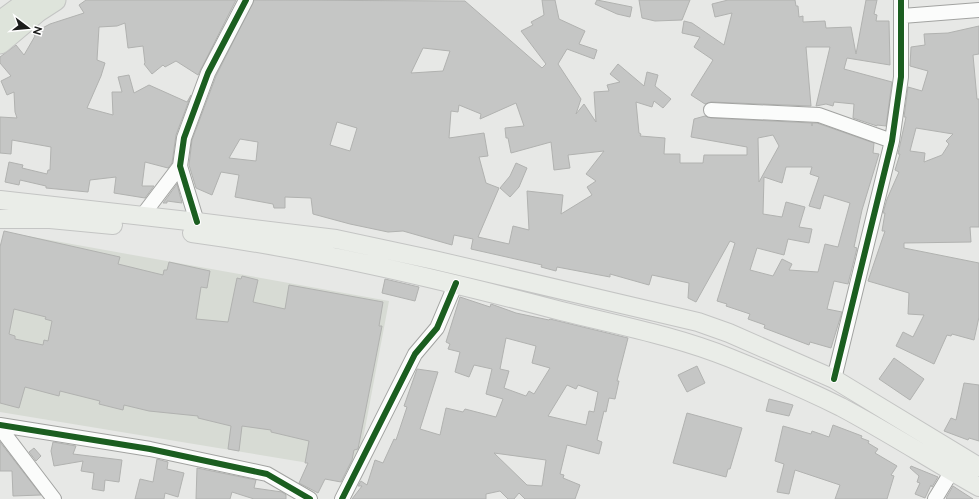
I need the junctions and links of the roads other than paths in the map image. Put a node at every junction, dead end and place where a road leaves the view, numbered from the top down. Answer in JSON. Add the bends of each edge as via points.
{"nodes":[{"id":1,"x":30,"y":0,"type":"edge"},
{"id":2,"x":55,"y":0,"type":"edge"},
{"id":3,"x":246,"y":0,"type":"edge"},
{"id":4,"x":901,"y":0,"type":"edge"},
{"id":5,"x":979,"y":10,"type":"edge"},
{"id":6,"x":902,"y":16,"type":"junction"},
{"id":7,"x":6,"y":19,"type":"edge"},
{"id":8,"x":0,"y":43,"type":"edge"},
{"id":9,"x":711,"y":110,"type":"dead end"},
{"id":10,"x":892,"y":141,"type":"junction"},
{"id":11,"x":180,"y":166,"type":"junction"},
{"id":12,"x":0,"y":200,"type":"edge"},
{"id":13,"x":142,"y":216,"type":"junction"},
{"id":14,"x":0,"y":220,"type":"edge"},
{"id":15,"x":198,"y":222,"type":"junction"},
{"id":16,"x":456,"y":284,"type":"junction"},
{"id":17,"x":834,"y":380,"type":"junction"},
{"id":18,"x":0,"y":425,"type":"edge"},
{"id":19,"x":0,"y":428,"type":"edge"},
{"id":20,"x":979,"y":467,"type":"edge"},
{"id":21,"x":952,"y":471,"type":"junction"},
{"id":22,"x":979,"y":487,"type":"edge"},
{"id":23,"x":54,"y":499,"type":"edge"},
{"id":24,"x":310,"y":499,"type":"edge"},
{"id":25,"x":342,"y":499,"type":"edge"},
{"id":26,"x":935,"y":499,"type":"edge"}],
"edges":[{"from":1,"to":7,"type":"highway"},
{"from":2,"to":7,"type":"highway"},
{"from":3,"to":11,"type":"street","via":[[208,73],[184,138]]},
{"from":4,"to":6,"type":"street"},
{"from":5,"to":6,"type":"street"},
{"from":6,"to":10,"type":"street","via":[[901,77]]},
{"from":7,"to":8,"type":"highway"},
{"from":9,"to":10,"type":"street","via":[[819,115]]},
{"from":10,"to":17,"type":"street"},
{"from":11,"to":13,"type":"street"},
{"from":11,"to":15,"type":"street"},
{"from":12,"to":13,"type":"main road"},
{"from":13,"to":15,"type":"main road"},
{"from":14,"to":16,"type":"main road","via":[[50,219],[194,234],[345,259]]},
{"from":15,"to":17,"type":"main road","via":[[336,239],[698,322]]},
{"from":16,"to":21,"type":"main road","via":[[687,344],[727,357],[841,407]]},
{"from":16,"to":25,"type":"street","via":[[437,328],[412,359]]},
{"from":17,"to":20,"type":"main road"},
{"from":18,"to":24,"type":"street","via":[[150,449],[268,474]]},
{"from":19,"to":23,"type":"street"},
{"from":21,"to":22,"type":"main road"},
{"from":21,"to":26,"type":"street"}]}
